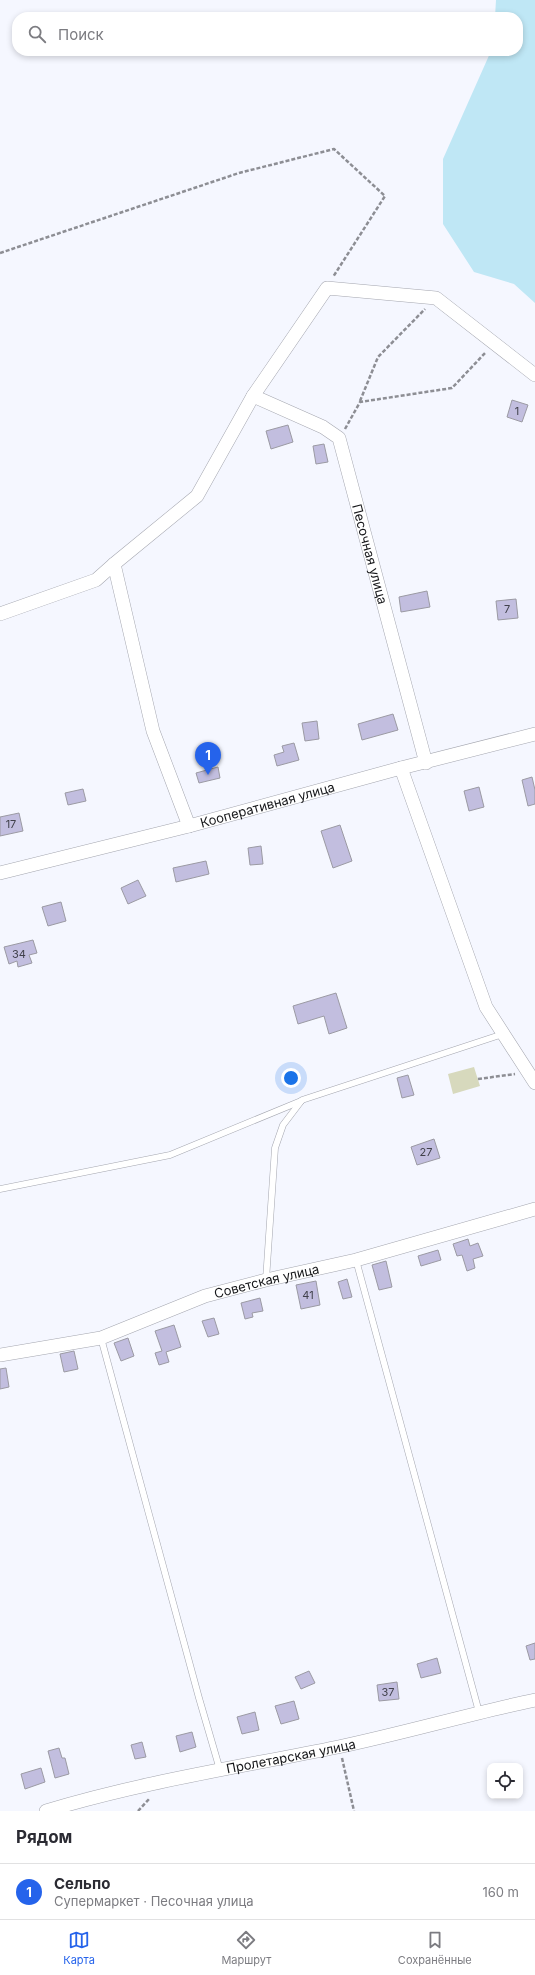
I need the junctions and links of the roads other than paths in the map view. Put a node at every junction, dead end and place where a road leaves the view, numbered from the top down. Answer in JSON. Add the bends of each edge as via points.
{"nodes":[{"id":1,"x":535,"y":375,"type":"edge"},
{"id":2,"x":253,"y":396,"type":"junction"},
{"id":3,"x":114,"y":564,"type":"junction"},
{"id":4,"x":0,"y":614,"type":"edge"},
{"id":5,"x":535,"y":734,"type":"edge"},
{"id":6,"x":426,"y":763,"type":"junction"},
{"id":7,"x":401,"y":768,"type":"junction"},
{"id":8,"x":189,"y":826,"type":"junction"},
{"id":9,"x":0,"y":873,"type":"edge"},
{"id":10,"x":503,"y":1034,"type":"junction"},
{"id":11,"x":535,"y":1083,"type":"edge"},
{"id":12,"x":302,"y":1100,"type":"junction"},
{"id":13,"x":0,"y":1189,"type":"edge"},
{"id":14,"x":535,"y":1209,"type":"edge"},
{"id":15,"x":356,"y":1260,"type":"junction"},
{"id":16,"x":266,"y":1280,"type":"junction"},
{"id":17,"x":101,"y":1338,"type":"junction"},
{"id":18,"x":0,"y":1355,"type":"edge"},
{"id":19,"x":535,"y":1700,"type":"edge"},
{"id":20,"x":479,"y":1712,"type":"junction"},
{"id":21,"x":220,"y":1770,"type":"junction"},
{"id":22,"x":46,"y":1811,"type":"edge"}],
"edges":[{"from":1,"to":2,"type":"street","via":[[436,298],[327,288]]},
{"from":2,"to":3,"type":"street","via":[[197,496]]},
{"from":2,"to":6,"type":"street","name":"Песочная улица","via":[[323,427],[339,438]]},
{"from":3,"to":4,"type":"street","via":[[96,580]]},
{"from":3,"to":8,"type":"street","via":[[154,731]]},
{"from":5,"to":6,"type":"street","name":"Кооперативная улица"},
{"from":6,"to":7,"type":"street","name":"Кооперативная улица"},
{"from":7,"to":8,"type":"street","name":"Кооперативная улица"},
{"from":7,"to":10,"type":"street","via":[[486,1008]]},
{"from":8,"to":9,"type":"street","name":"Кооперативная улица"},
{"from":10,"to":11,"type":"street"},
{"from":10,"to":12,"type":"lane"},
{"from":12,"to":13,"type":"lane","via":[[170,1155]]},
{"from":12,"to":16,"type":"lane","via":[[283,1125],[275,1148]]},
{"from":14,"to":15,"type":"street","name":"Советская улица"},
{"from":15,"to":16,"type":"street","name":"Советская улица"},
{"from":15,"to":20,"type":"lane"},
{"from":16,"to":17,"type":"street","name":"Советская улица","via":[[205,1296]]},
{"from":17,"to":18,"type":"street","name":"Советская улица"},
{"from":17,"to":21,"type":"lane"},
{"from":19,"to":20,"type":"street","name":"Пролетарская улица"},
{"from":20,"to":21,"type":"street","name":"Пролетарская улица","via":[[339,1746]]},
{"from":21,"to":22,"type":"street","name":"Пролетарская улица","via":[[77,1801]]}]}
